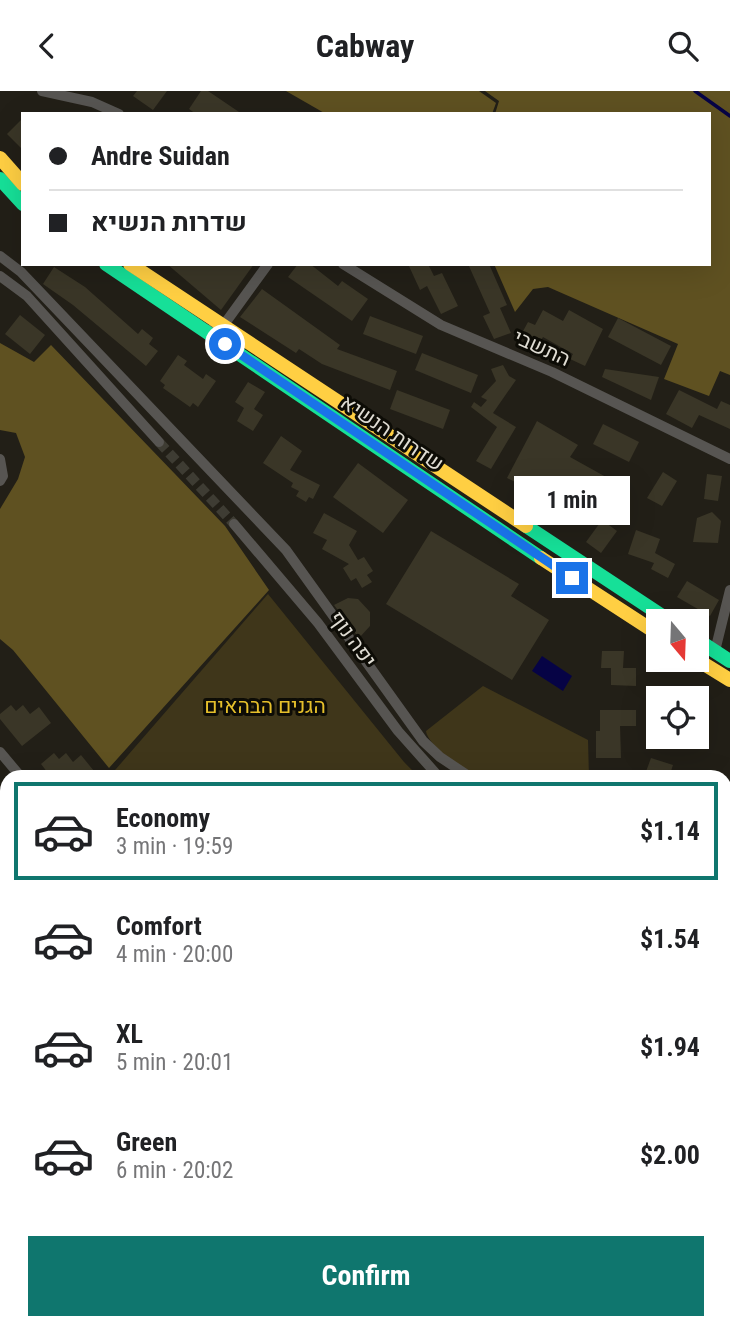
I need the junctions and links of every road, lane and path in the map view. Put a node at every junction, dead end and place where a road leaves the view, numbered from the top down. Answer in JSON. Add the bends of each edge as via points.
{"nodes":[{"id":1,"x":42,"y":91,"type":"edge"},
{"id":2,"x":114,"y":112,"type":"edge"},
{"id":3,"x":0,"y":158,"type":"edge"},
{"id":4,"x":0,"y":179,"type":"edge"},
{"id":5,"x":21,"y":182,"type":"edge"},
{"id":6,"x":21,"y":202,"type":"edge"},
{"id":7,"x":0,"y":256,"type":"edge"},
{"id":8,"x":109,"y":266,"type":"edge"},
{"id":9,"x":133,"y":266,"type":"edge"},
{"id":10,"x":267,"y":266,"type":"edge"},
{"id":11,"x":346,"y":266,"type":"edge"},
{"id":12,"x":0,"y":276,"type":"edge"},
{"id":13,"x":223,"y":326,"type":"junction"},
{"id":14,"x":205,"y":331,"type":"junction"},
{"id":15,"x":159,"y":442,"type":"tunnel mouth"},
{"id":16,"x":0,"y":459,"type":"edge"},
{"id":17,"x":730,"y":459,"type":"edge"},
{"id":18,"x":0,"y":481,"type":"edge"},
{"id":19,"x":234,"y":524,"type":"tunnel mouth"},
{"id":20,"x":730,"y":590,"type":"edge"},
{"id":21,"x":652,"y":609,"type":"edge"},
{"id":22,"x":646,"y":626,"type":"edge"},
{"id":23,"x":709,"y":647,"type":"edge"},
{"id":24,"x":715,"y":651,"type":"junction"},
{"id":25,"x":730,"y":661,"type":"edge"},
{"id":26,"x":709,"y":667,"type":"edge"},
{"id":27,"x":730,"y":680,"type":"edge"},
{"id":28,"x":0,"y":752,"type":"edge"},
{"id":29,"x":15,"y":770,"type":"edge"},
{"id":30,"x":433,"y":770,"type":"edge"},
{"id":31,"x":459,"y":770,"type":"edge"}],
"edges":[{"from":1,"to":2,"type":"street"},
{"from":3,"to":5,"type":"street"},
{"from":4,"to":6,"type":"street"},
{"from":7,"to":31,"type":"street","via":[[21,272],[286,550],[423,741]]},
{"from":8,"to":14,"type":"street","name":"שדרות הנשיא"},
{"from":9,"to":13,"type":"street","name":"שדרות הנשיא"},
{"from":10,"to":13,"type":"street"},
{"from":11,"to":17,"type":"street","name":"התשבי","via":[[441,324]]},
{"from":12,"to":15,"type":"street","via":[[27,296]]},
{"from":13,"to":14,"type":"street"},
{"from":13,"to":21,"type":"street","name":"שדרות הנשיא"},
{"from":14,"to":22,"type":"street","name":"שדרות הנשיא"},
{"from":16,"to":18,"type":"street"},
{"from":19,"to":30,"type":"street","name":"יפה נוף"},
{"from":20,"to":24,"type":"street"},
{"from":23,"to":24,"type":"street"},
{"from":24,"to":25,"type":"street"},
{"from":26,"to":27,"type":"street"},
{"from":28,"to":29,"type":"street"}]}
